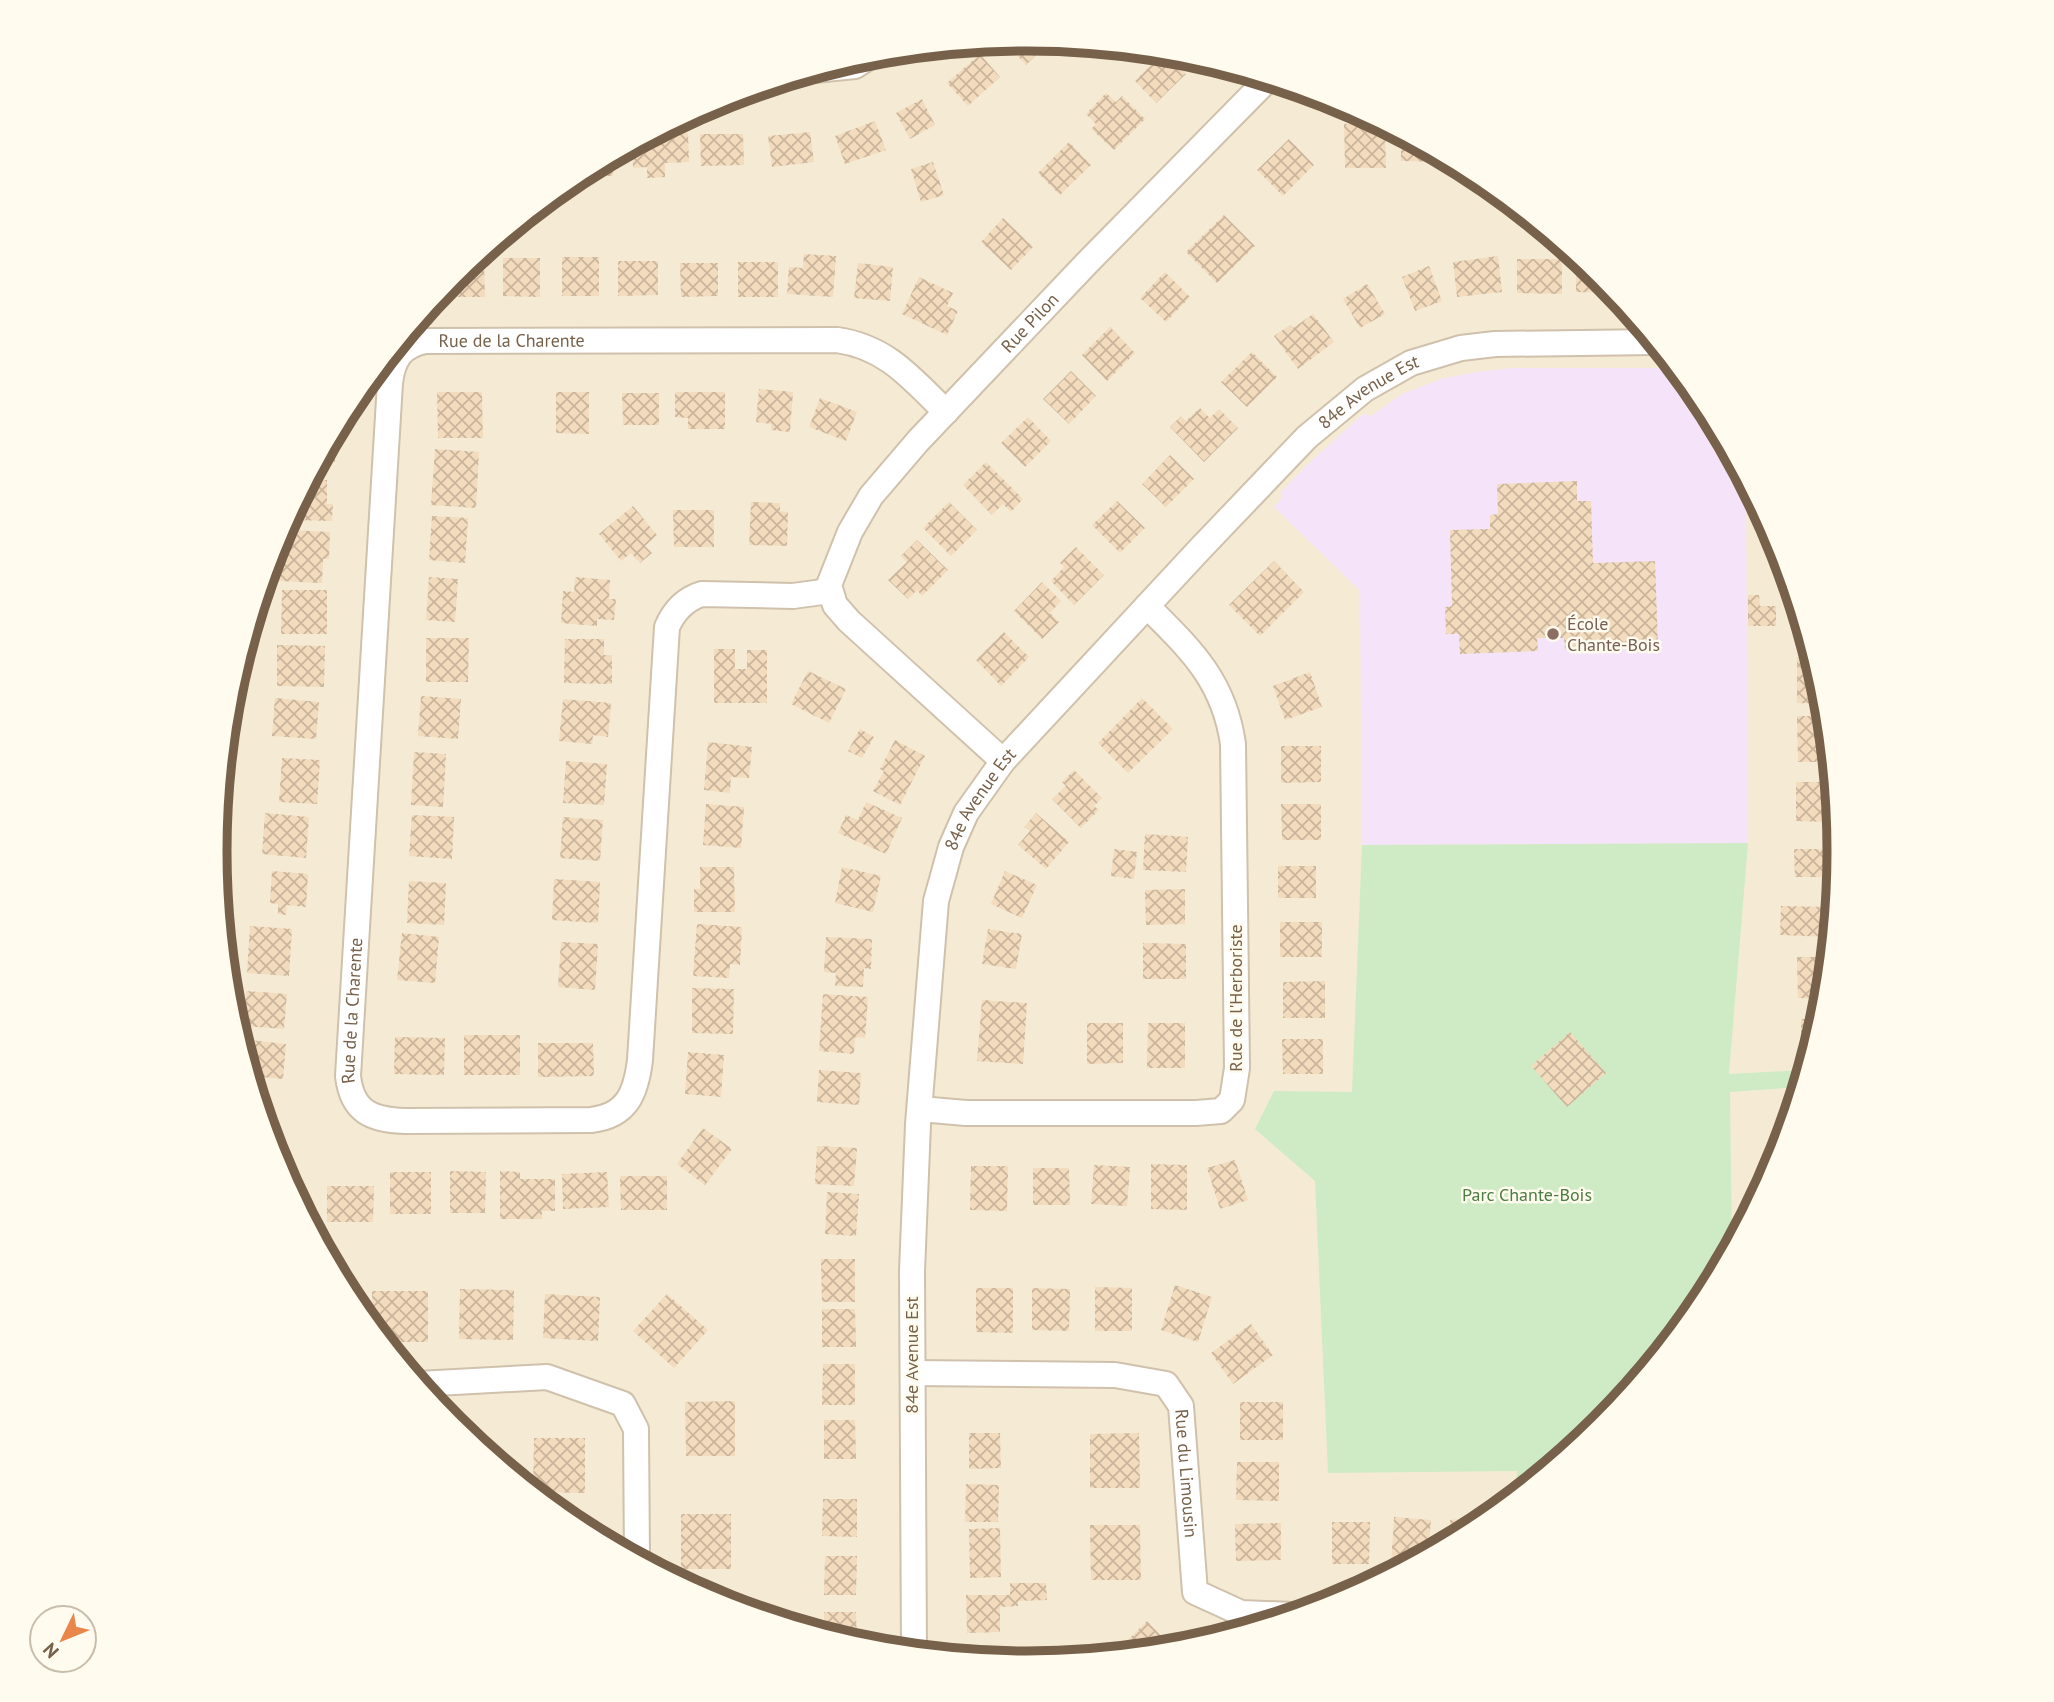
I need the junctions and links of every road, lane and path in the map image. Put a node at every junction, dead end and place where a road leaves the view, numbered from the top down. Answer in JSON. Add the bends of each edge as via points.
{"nodes":[{"id":1,"x":1261,"y":86,"type":"edge"},
{"id":2,"x":1644,"y":342,"type":"edge"},
{"id":3,"x":403,"y":351,"type":"edge"},
{"id":4,"x":396,"y":359,"type":"edge"},
{"id":5,"x":946,"y":412,"type":"junction"},
{"id":6,"x":830,"y":590,"type":"junction"},
{"id":7,"x":1147,"y":606,"type":"junction"},
{"id":8,"x":1003,"y":761,"type":"junction"},
{"id":9,"x":920,"y":1109,"type":"junction"},
{"id":10,"x":913,"y":1373,"type":"junction"},
{"id":11,"x":429,"y":1383,"type":"edge"},
{"id":12,"x":637,"y":1549,"type":"edge"},
{"id":13,"x":1267,"y":1614,"type":"edge"},
{"id":14,"x":914,"y":1643,"type":"edge"}],
"edges":[{"from":1,"to":5,"type":"street","name":"Rue Pilon"},
{"from":2,"to":7,"type":"street","name":"84e Avenue Est","via":[[1476,346],[1395,371],[1320,424]]},
{"from":3,"to":5,"type":"street","name":"Rue de la Charente","via":[[425,341],[837,341],[881,354]]},
{"from":4,"to":6,"type":"street","name":"Rue de la Charente","via":[[390,383],[348,1076],[352,1095],[368,1114],[405,1121],[591,1120],[611,1116],[624,1105],[634,1090],[640,1060],[667,627],[676,610],[702,594],[793,596]]},
{"from":5,"to":6,"type":"street","name":"Rue Pilon","via":[[864,508],[841,551]]},
{"from":6,"to":8,"type":"street","via":[[835,605],[849,621]]},
{"from":7,"to":8,"type":"street","name":"84e Avenue Est"},
{"from":7,"to":9,"type":"street","name":"Rue de l'Herboriste","via":[[1206,670],[1231,727],[1237,1068],[1233,1100],[1221,1111],[1196,1113]]},
{"from":8,"to":9,"type":"street","name":"84e Avenue Est","via":[[958,830],[940,882],[930,952]]},
{"from":9,"to":10,"type":"street","name":"84e Avenue Est","via":[[912,1236]]},
{"from":10,"to":13,"type":"street","name":"Rue du Limousin","via":[[1115,1375],[1166,1384],[1181,1406],[1195,1592],[1241,1613]]},
{"from":10,"to":14,"type":"street","name":"84e Avenue Est"},
{"from":11,"to":12,"type":"street","via":[[547,1377],[623,1404],[636,1429]]}]}
